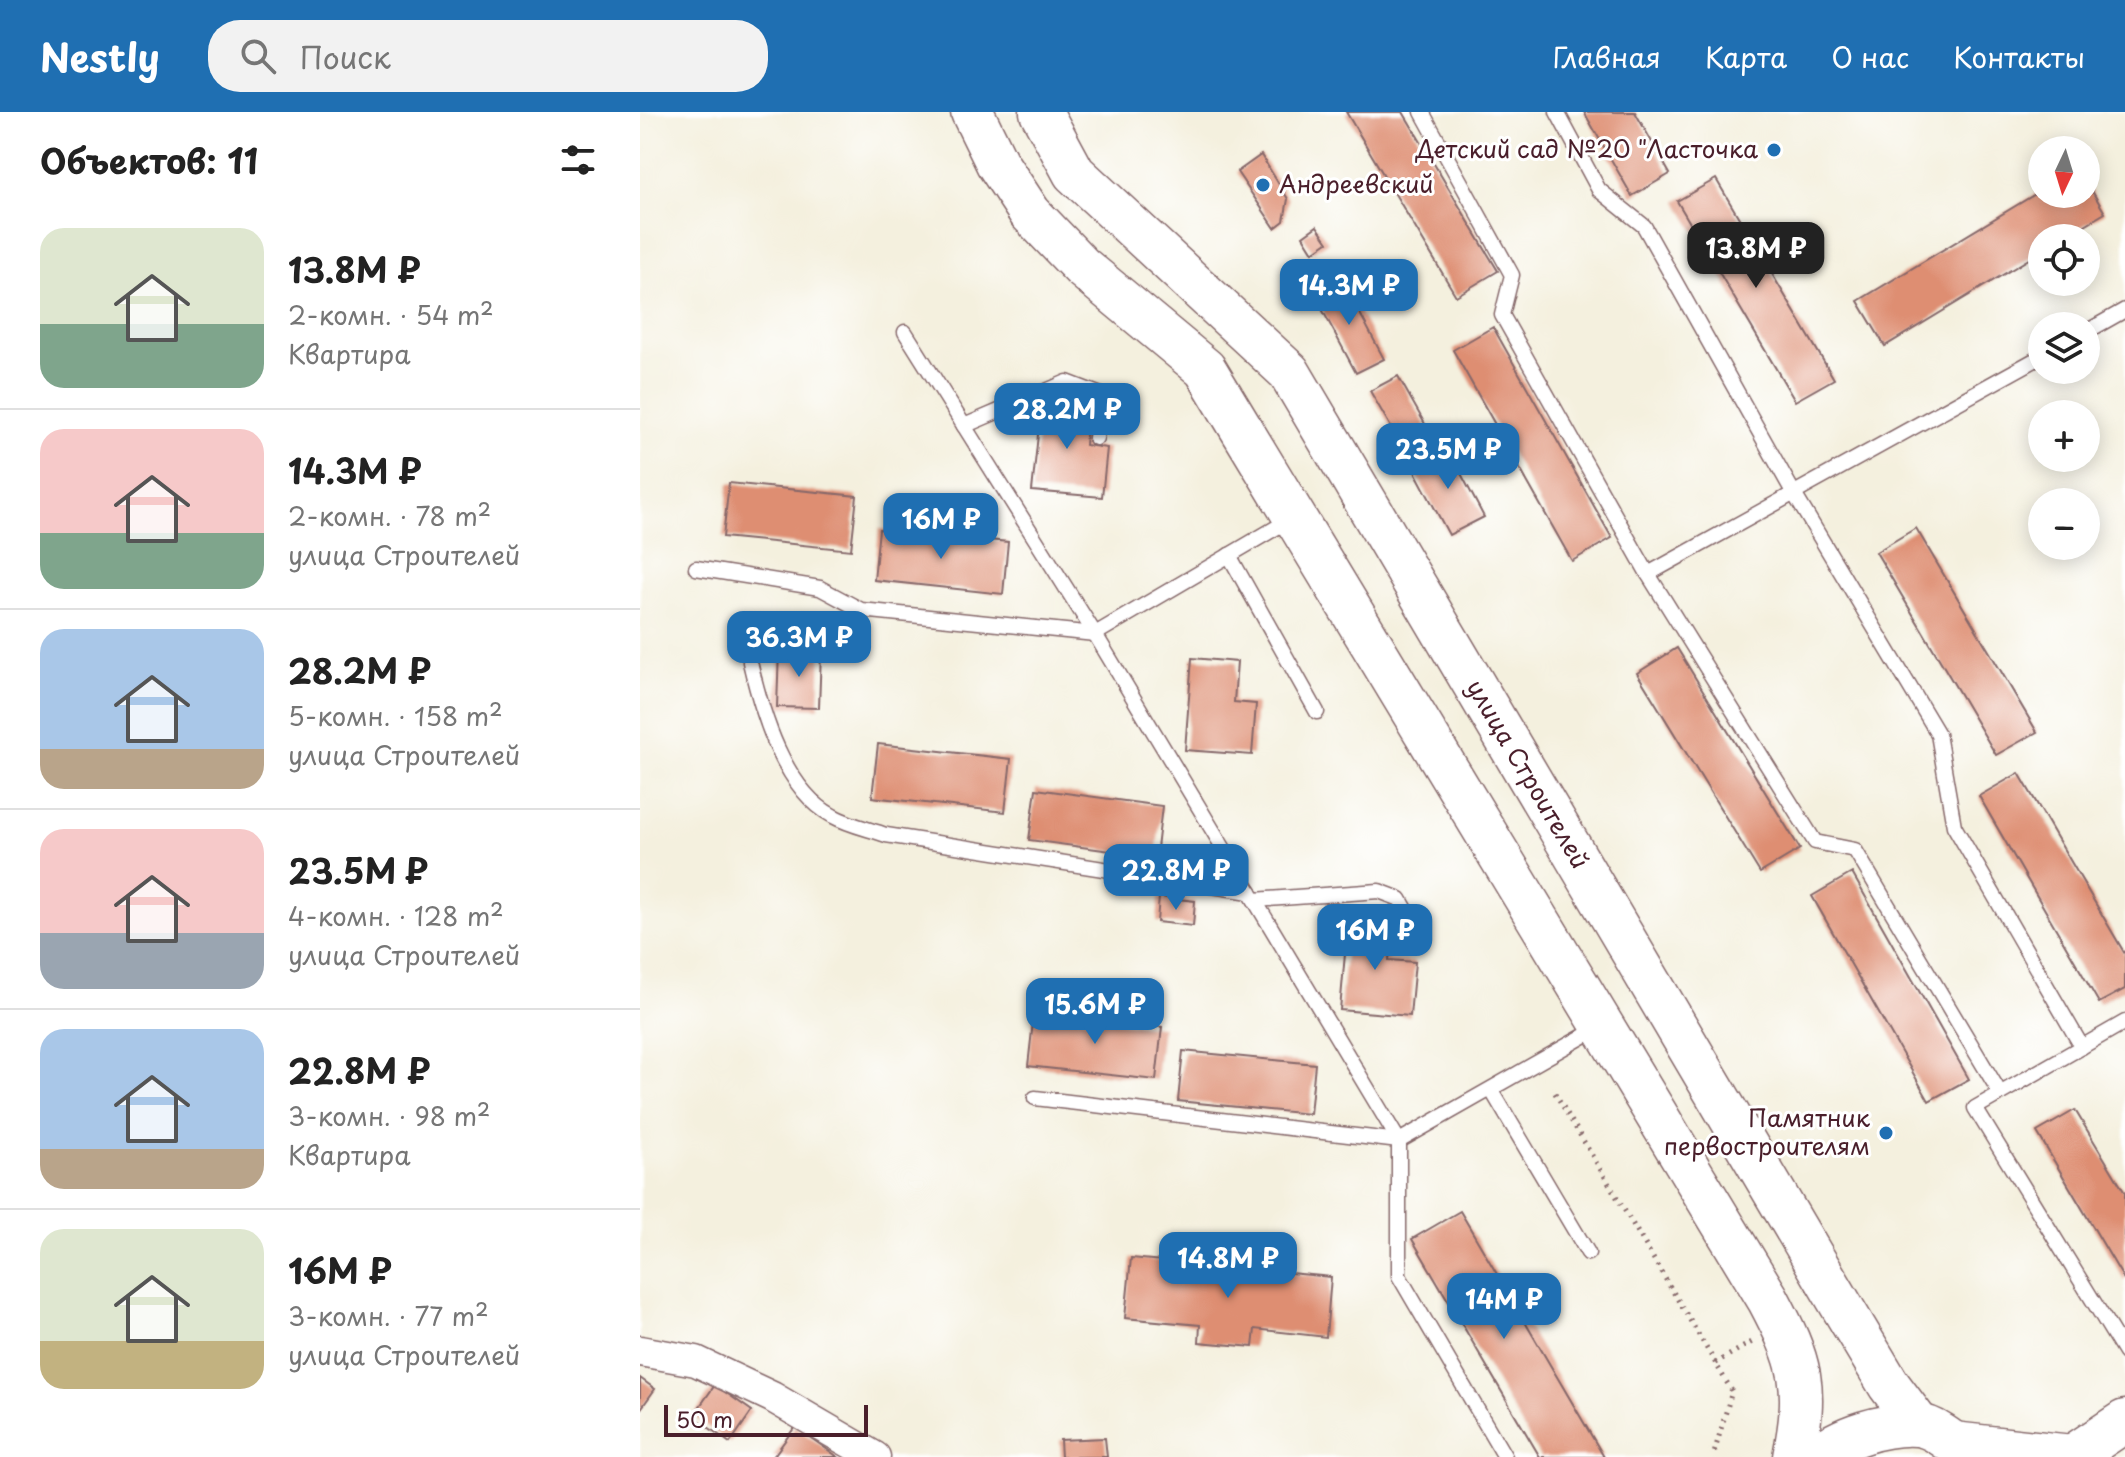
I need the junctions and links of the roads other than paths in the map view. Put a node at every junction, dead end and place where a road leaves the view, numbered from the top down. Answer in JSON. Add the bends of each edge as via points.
{"nodes":[{"id":1,"x":972,"y":112,"type":"edge"},
{"id":2,"x":1041,"y":112,"type":"edge"},
{"id":3,"x":1422,"y":112,"type":"edge"},
{"id":4,"x":1557,"y":112,"type":"edge"},
{"id":5,"x":1078,"y":176,"type":"junction"},
{"id":6,"x":1032,"y":216,"type":"junction"},
{"id":7,"x":2125,"y":310,"type":"edge"},
{"id":8,"x":1232,"y":317,"type":"junction"},
{"id":9,"x":2100,"y":324,"type":"edge"},
{"id":10,"x":905,"y":332,"type":"dead end"},
{"id":11,"x":1185,"y":352,"type":"junction"},
{"id":12,"x":2028,"y":364,"type":"edge"},
{"id":13,"x":1295,"y":381,"type":"junction"},
{"id":14,"x":1234,"y":417,"type":"junction"},
{"id":15,"x":964,"y":426,"type":"junction"},
{"id":16,"x":1096,"y":438,"type":"dead end"},
{"id":17,"x":1793,"y":492,"type":"junction"},
{"id":18,"x":1295,"y":517,"type":"junction"},
{"id":19,"x":1229,"y":555,"type":"junction"},
{"id":20,"x":696,"y":568,"type":"dead end"},
{"id":21,"x":1648,"y":574,"type":"junction"},
{"id":22,"x":1095,"y":634,"type":"junction"},
{"id":23,"x":750,"y":662,"type":"dead end"},
{"id":24,"x":1317,"y":712,"type":"dead end"},
{"id":25,"x":1252,"y":896,"type":"junction"},
{"id":26,"x":1421,"y":936,"type":"dead end"},
{"id":27,"x":2125,"y":1022,"type":"edge"},
{"id":28,"x":1602,"y":1025,"type":"junction"},
{"id":29,"x":2082,"y":1047,"type":"junction"},
{"id":30,"x":1492,"y":1091,"type":"junction"},
{"id":31,"x":2000,"y":1093,"type":"junction"},
{"id":32,"x":1035,"y":1098,"type":"dead end"},
{"id":33,"x":1399,"y":1141,"type":"junction"},
{"id":34,"x":1588,"y":1253,"type":"dead end"},
{"id":35,"x":640,"y":1351,"type":"edge"},
{"id":36,"x":2125,"y":1353,"type":"edge"},
{"id":37,"x":2125,"y":1421,"type":"edge"},
{"id":38,"x":1948,"y":1442,"type":"edge"},
{"id":39,"x":2072,"y":1456,"type":"edge"},
{"id":40,"x":875,"y":1457,"type":"edge"},
{"id":41,"x":1505,"y":1457,"type":"edge"},
{"id":42,"x":1794,"y":1457,"type":"edge"},
{"id":43,"x":1817,"y":1457,"type":"edge"}],
"edges":[{"from":1,"to":6,"type":"main road"},
{"from":2,"to":5,"type":"main road","name":"улица Строителей"},
{"from":3,"to":21,"type":"lane","via":[[1512,275],[1502,315]]},
{"from":4,"to":17,"type":"lane","via":[[1599,190],[1644,226]]},
{"from":5,"to":6,"type":"main road","via":[[1048,188],[1036,200]]},
{"from":5,"to":8,"type":"main road","name":"улица Строителей"},
{"from":6,"to":11,"type":"main road","via":[[1082,267]]},
{"from":7,"to":9,"type":"lane"},
{"from":8,"to":11,"type":"main road","via":[[1207,348]]},
{"from":8,"to":13,"type":"main road","name":"улица Строителей"},
{"from":10,"to":15,"type":"lane"},
{"from":11,"to":14,"type":"main road","via":[[1205,369]]},
{"from":12,"to":17,"type":"lane"},
{"from":13,"to":14,"type":"main road","via":[[1262,382],[1245,393]]},
{"from":13,"to":38,"type":"main road","name":"улица Строителей","via":[[1889,1385]]},
{"from":14,"to":18,"type":"main road"},
{"from":15,"to":16,"type":"lane","via":[[1067,382],[1101,395]]},
{"from":15,"to":22,"type":"lane"},
{"from":17,"to":21,"type":"lane"},
{"from":17,"to":29,"type":"lane","via":[[1938,734],[1954,826]]},
{"from":18,"to":19,"type":"lane"},
{"from":18,"to":28,"type":"main road"},
{"from":19,"to":22,"type":"lane"},
{"from":19,"to":24,"type":"lane"},
{"from":20,"to":22,"type":"lane","via":[[820,588],[861,610]]},
{"from":21,"to":31,"type":"lane","via":[[1815,842],[1855,850]]},
{"from":22,"to":25,"type":"lane"},
{"from":23,"to":25,"type":"lane","via":[[764,722],[807,797],[833,816],[886,835]]},
{"from":25,"to":26,"type":"lane","via":[[1379,891],[1400,899]]},
{"from":25,"to":33,"type":"lane"},
{"from":27,"to":29,"type":"lane"},
{"from":28,"to":30,"type":"lane"},
{"from":28,"to":42,"type":"main road","via":[[1792,1344],[1802,1374],[1802,1417]]},
{"from":29,"to":31,"type":"lane"},
{"from":30,"to":33,"type":"lane"},
{"from":30,"to":34,"type":"lane"},
{"from":31,"to":36,"type":"lane","via":[[1975,1108]]},
{"from":32,"to":33,"type":"lane"},
{"from":33,"to":41,"type":"lane","via":[[1399,1276]]},
{"from":35,"to":40,"type":"street","via":[[696,1361],[772,1397]]},
{"from":37,"to":39,"type":"main road"},
{"from":38,"to":39,"type":"main road"},
{"from":38,"to":43,"type":"main road","via":[[1868,1431]]}]}
